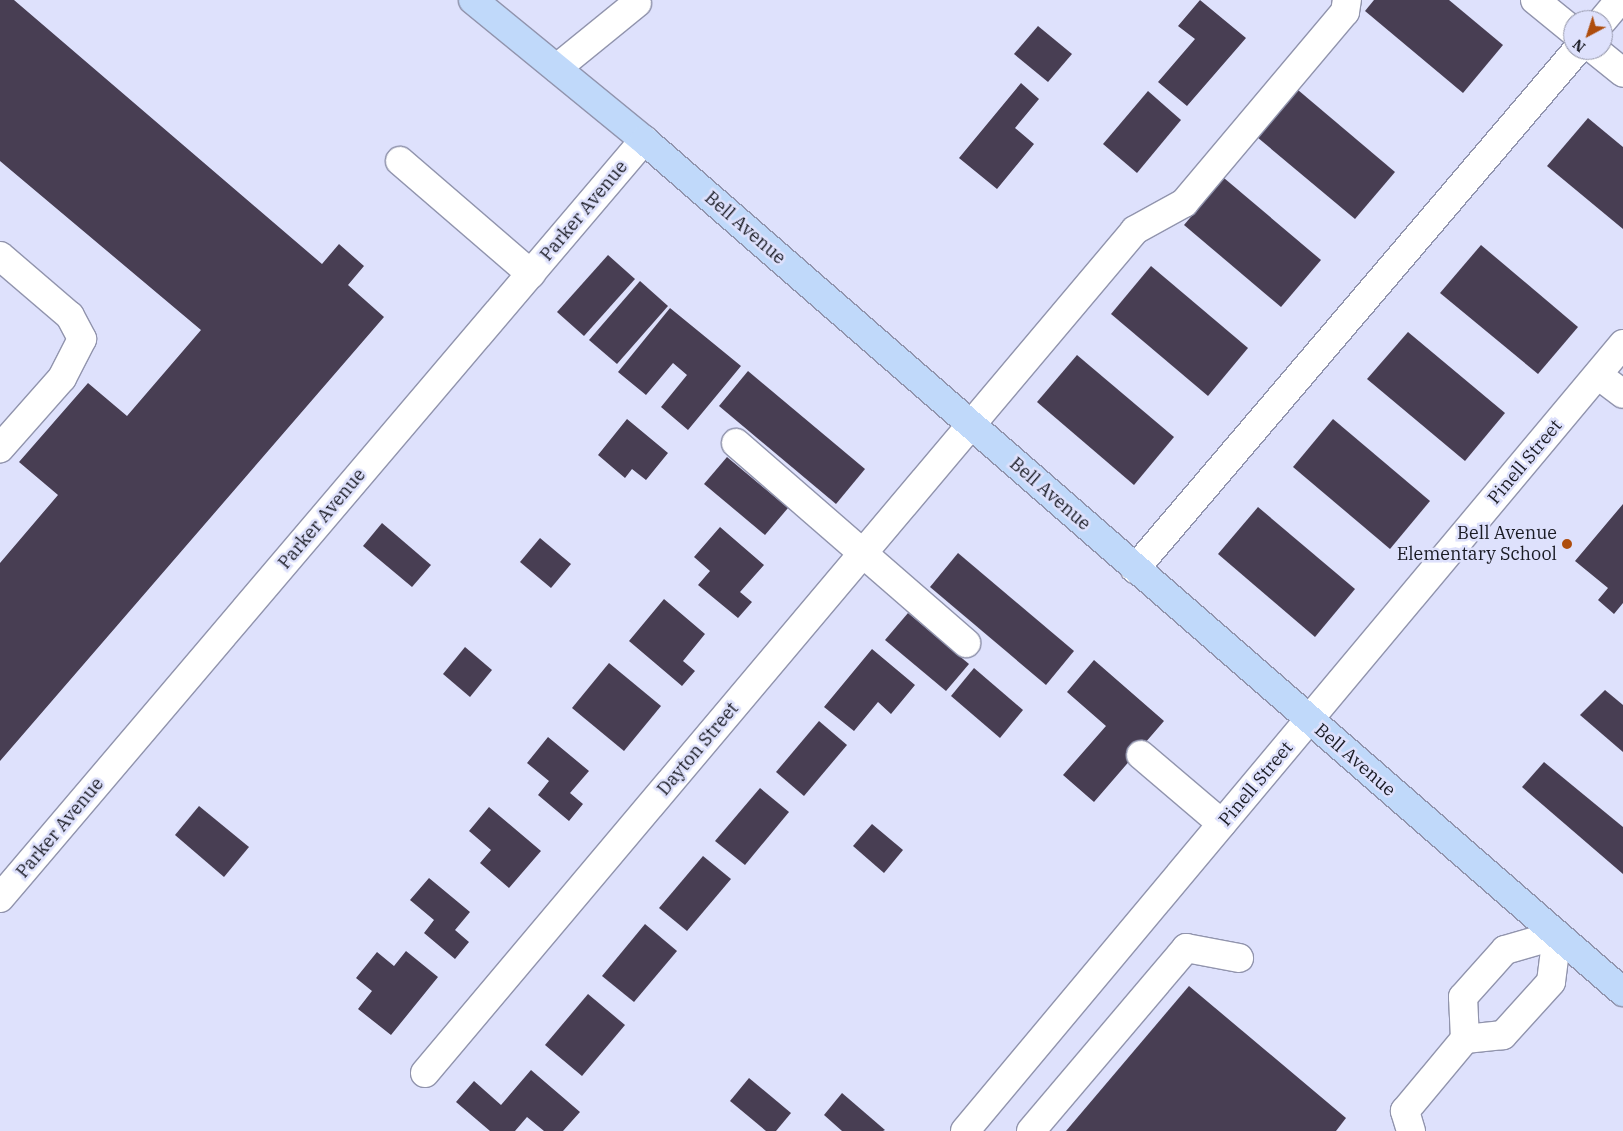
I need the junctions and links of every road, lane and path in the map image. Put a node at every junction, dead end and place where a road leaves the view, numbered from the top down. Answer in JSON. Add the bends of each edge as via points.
{"nodes":[{"id":1,"x":473,"y":0,"type":"edge"},
{"id":2,"x":1347,"y":0,"type":"edge"},
{"id":3,"x":1535,"y":0,"type":"edge"},
{"id":4,"x":1620,"y":0,"type":"edge"},
{"id":5,"x":637,"y":3,"type":"dead end"},
{"id":6,"x":1612,"y":10,"type":"edge"},
{"id":7,"x":1563,"y":23,"type":"edge"},
{"id":8,"x":1569,"y":60,"type":"edge"},
{"id":9,"x":1608,"y":60,"type":"edge"},
{"id":10,"x":557,"y":68,"type":"junction"},
{"id":11,"x":1623,"y":73,"type":"edge"},
{"id":12,"x":644,"y":140,"type":"junction"},
{"id":13,"x":400,"y":161,"type":"dead end"},
{"id":14,"x":0,"y":256,"type":"edge"},
{"id":15,"x":531,"y":274,"type":"junction"},
{"id":16,"x":1623,"y":344,"type":"edge"},
{"id":17,"x":1598,"y":375,"type":"junction"},
{"id":18,"x":1623,"y":394,"type":"edge"},
{"id":19,"x":971,"y":425,"type":"junction"},
{"id":20,"x":736,"y":443,"type":"dead end"},
{"id":21,"x":0,"y":448,"type":"edge"},
{"id":22,"x":862,"y":554,"type":"junction"},
{"id":23,"x":1136,"y":569,"type":"junction"},
{"id":24,"x":966,"y":643,"type":"dead end"},
{"id":25,"x":1309,"y":720,"type":"junction"},
{"id":26,"x":1141,"y":756,"type":"dead end"},
{"id":27,"x":1222,"y":824,"type":"junction"},
{"id":28,"x":0,"y":898,"type":"edge"},
{"id":29,"x":1557,"y":935,"type":"junction"},
{"id":30,"x":1239,"y":958,"type":"dead end"},
{"id":31,"x":1623,"y":992,"type":"edge"},
{"id":32,"x":1465,"y":1039,"type":"junction"},
{"id":33,"x":425,"y":1073,"type":"dead end"},
{"id":34,"x":965,"y":1131,"type":"edge"},
{"id":35,"x":1031,"y":1131,"type":"edge"},
{"id":36,"x":1411,"y":1131,"type":"edge"}],
"edges":[{"from":1,"to":10,"type":"main road","name":"Bell Avenue"},
{"from":2,"to":19,"type":"street","name":"Dayton Street","via":[[1346,12],[1184,203],[1135,230]]},
{"from":3,"to":7,"type":"street"},
{"from":4,"to":6,"type":"street"},
{"from":5,"to":10,"type":"street"},
{"from":8,"to":23,"type":"street"},
{"from":9,"to":11,"type":"street"},
{"from":10,"to":12,"type":"main road","name":"Bell Avenue"},
{"from":12,"to":15,"type":"street","name":"Parker Avenue"},
{"from":12,"to":19,"type":"main road","name":"Bell Avenue"},
{"from":13,"to":15,"type":"street"},
{"from":14,"to":21,"type":"street","via":[[70,316],[82,338],[62,378]]},
{"from":15,"to":28,"type":"street","name":"Parker Avenue"},
{"from":16,"to":17,"type":"street","name":"Pinell Street"},
{"from":17,"to":18,"type":"street"},
{"from":17,"to":25,"type":"street","name":"Pinell Street"},
{"from":19,"to":22,"type":"street","name":"Dayton Street"},
{"from":19,"to":23,"type":"main road","name":"Bell Avenue"},
{"from":20,"to":22,"type":"street"},
{"from":22,"to":24,"type":"street"},
{"from":22,"to":33,"type":"street","name":"Dayton Street"},
{"from":23,"to":25,"type":"main road","name":"Bell Avenue"},
{"from":25,"to":27,"type":"street","name":"Pinell Street"},
{"from":25,"to":29,"type":"main road","name":"Bell Avenue"},
{"from":26,"to":27,"type":"street"},
{"from":27,"to":34,"type":"street","name":"Pinell Street"},
{"from":29,"to":31,"type":"main road","name":"Bell Avenue"},
{"from":29,"to":32,"type":"street","via":[[1551,982],[1503,1035]]},
{"from":29,"to":32,"type":"street","via":[[1505,950],[1476,982],[1463,997]]},
{"from":30,"to":35,"type":"street","via":[[1186,948]]},
{"from":32,"to":36,"type":"street","via":[[1405,1111]]}]}
